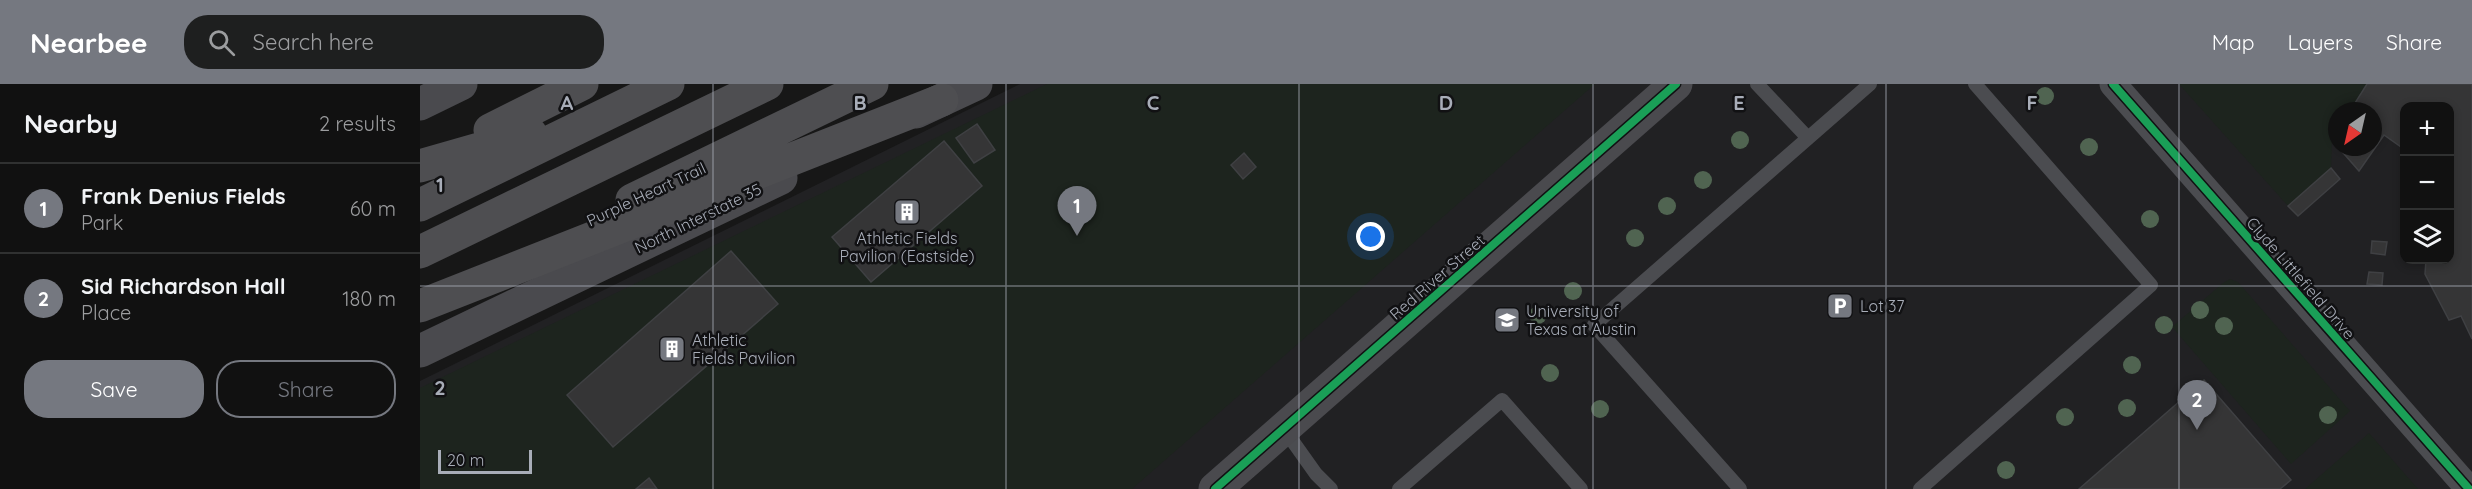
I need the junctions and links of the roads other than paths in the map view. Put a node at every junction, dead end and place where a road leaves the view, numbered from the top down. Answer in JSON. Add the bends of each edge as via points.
{"nodes":[{"id":1,"x":461,"y":84,"type":"edge"},
{"id":2,"x":582,"y":84,"type":"edge"},
{"id":3,"x":668,"y":84,"type":"edge"},
{"id":4,"x":767,"y":84,"type":"edge"},
{"id":5,"x":872,"y":84,"type":"edge"},
{"id":6,"x":975,"y":84,"type":"edge"},
{"id":7,"x":1676,"y":84,"type":"edge"},
{"id":8,"x":1757,"y":84,"type":"edge"},
{"id":9,"x":1870,"y":84,"type":"edge"},
{"id":10,"x":1975,"y":84,"type":"edge"},
{"id":11,"x":2113,"y":84,"type":"edge"},
{"id":12,"x":942,"y":100,"type":"junction"},
{"id":13,"x":420,"y":104,"type":"edge"},
{"id":14,"x":622,"y":107,"type":"junction"},
{"id":15,"x":1808,"y":138,"type":"junction"},
{"id":16,"x":420,"y":166,"type":"edge"},
{"id":17,"x":420,"y":205,"type":"edge"},
{"id":18,"x":420,"y":252,"type":"edge"},
{"id":19,"x":420,"y":304,"type":"edge"},
{"id":20,"x":420,"y":351,"type":"edge"},
{"id":21,"x":1284,"y":429,"type":"junction"},
{"id":22,"x":1215,"y":489,"type":"edge"},
{"id":23,"x":1331,"y":489,"type":"edge"},
{"id":24,"x":1400,"y":489,"type":"edge"},
{"id":25,"x":1581,"y":489,"type":"edge"},
{"id":26,"x":1740,"y":489,"type":"edge"},
{"id":27,"x":1920,"y":489,"type":"edge"},
{"id":28,"x":2469,"y":489,"type":"edge"}],
"edges":[{"from":1,"to":13,"type":"main road"},
{"from":2,"to":16,"type":"highway"},
{"from":3,"to":14,"type":"highway"},
{"from":4,"to":18,"type":"highway"},
{"from":5,"to":19,"type":"highway","name":"Purple Heart Trail"},
{"from":6,"to":12,"type":"main road","name":"North Interstate 35"},
{"from":7,"to":21,"type":"main road","name":"Red River Street"},
{"from":8,"to":15,"type":"lane"},
{"from":9,"to":15,"type":"lane"},
{"from":10,"to":27,"type":"lane","via":[[2151,285]]},
{"from":11,"to":28,"type":"street","name":"Clyde Littlefield Drive"},
{"from":12,"to":19,"type":"highway"},
{"from":12,"to":20,"type":"main road","name":"North Interstate 35"},
{"from":14,"to":16,"type":"highway"},
{"from":14,"to":17,"type":"highway"},
{"from":15,"to":26,"type":"lane","via":[[1594,325]]},
{"from":21,"to":22,"type":"main road","name":"Red River Street"},
{"from":21,"to":23,"type":"lane"},
{"from":24,"to":25,"type":"lane","via":[[1502,400]]}]}
